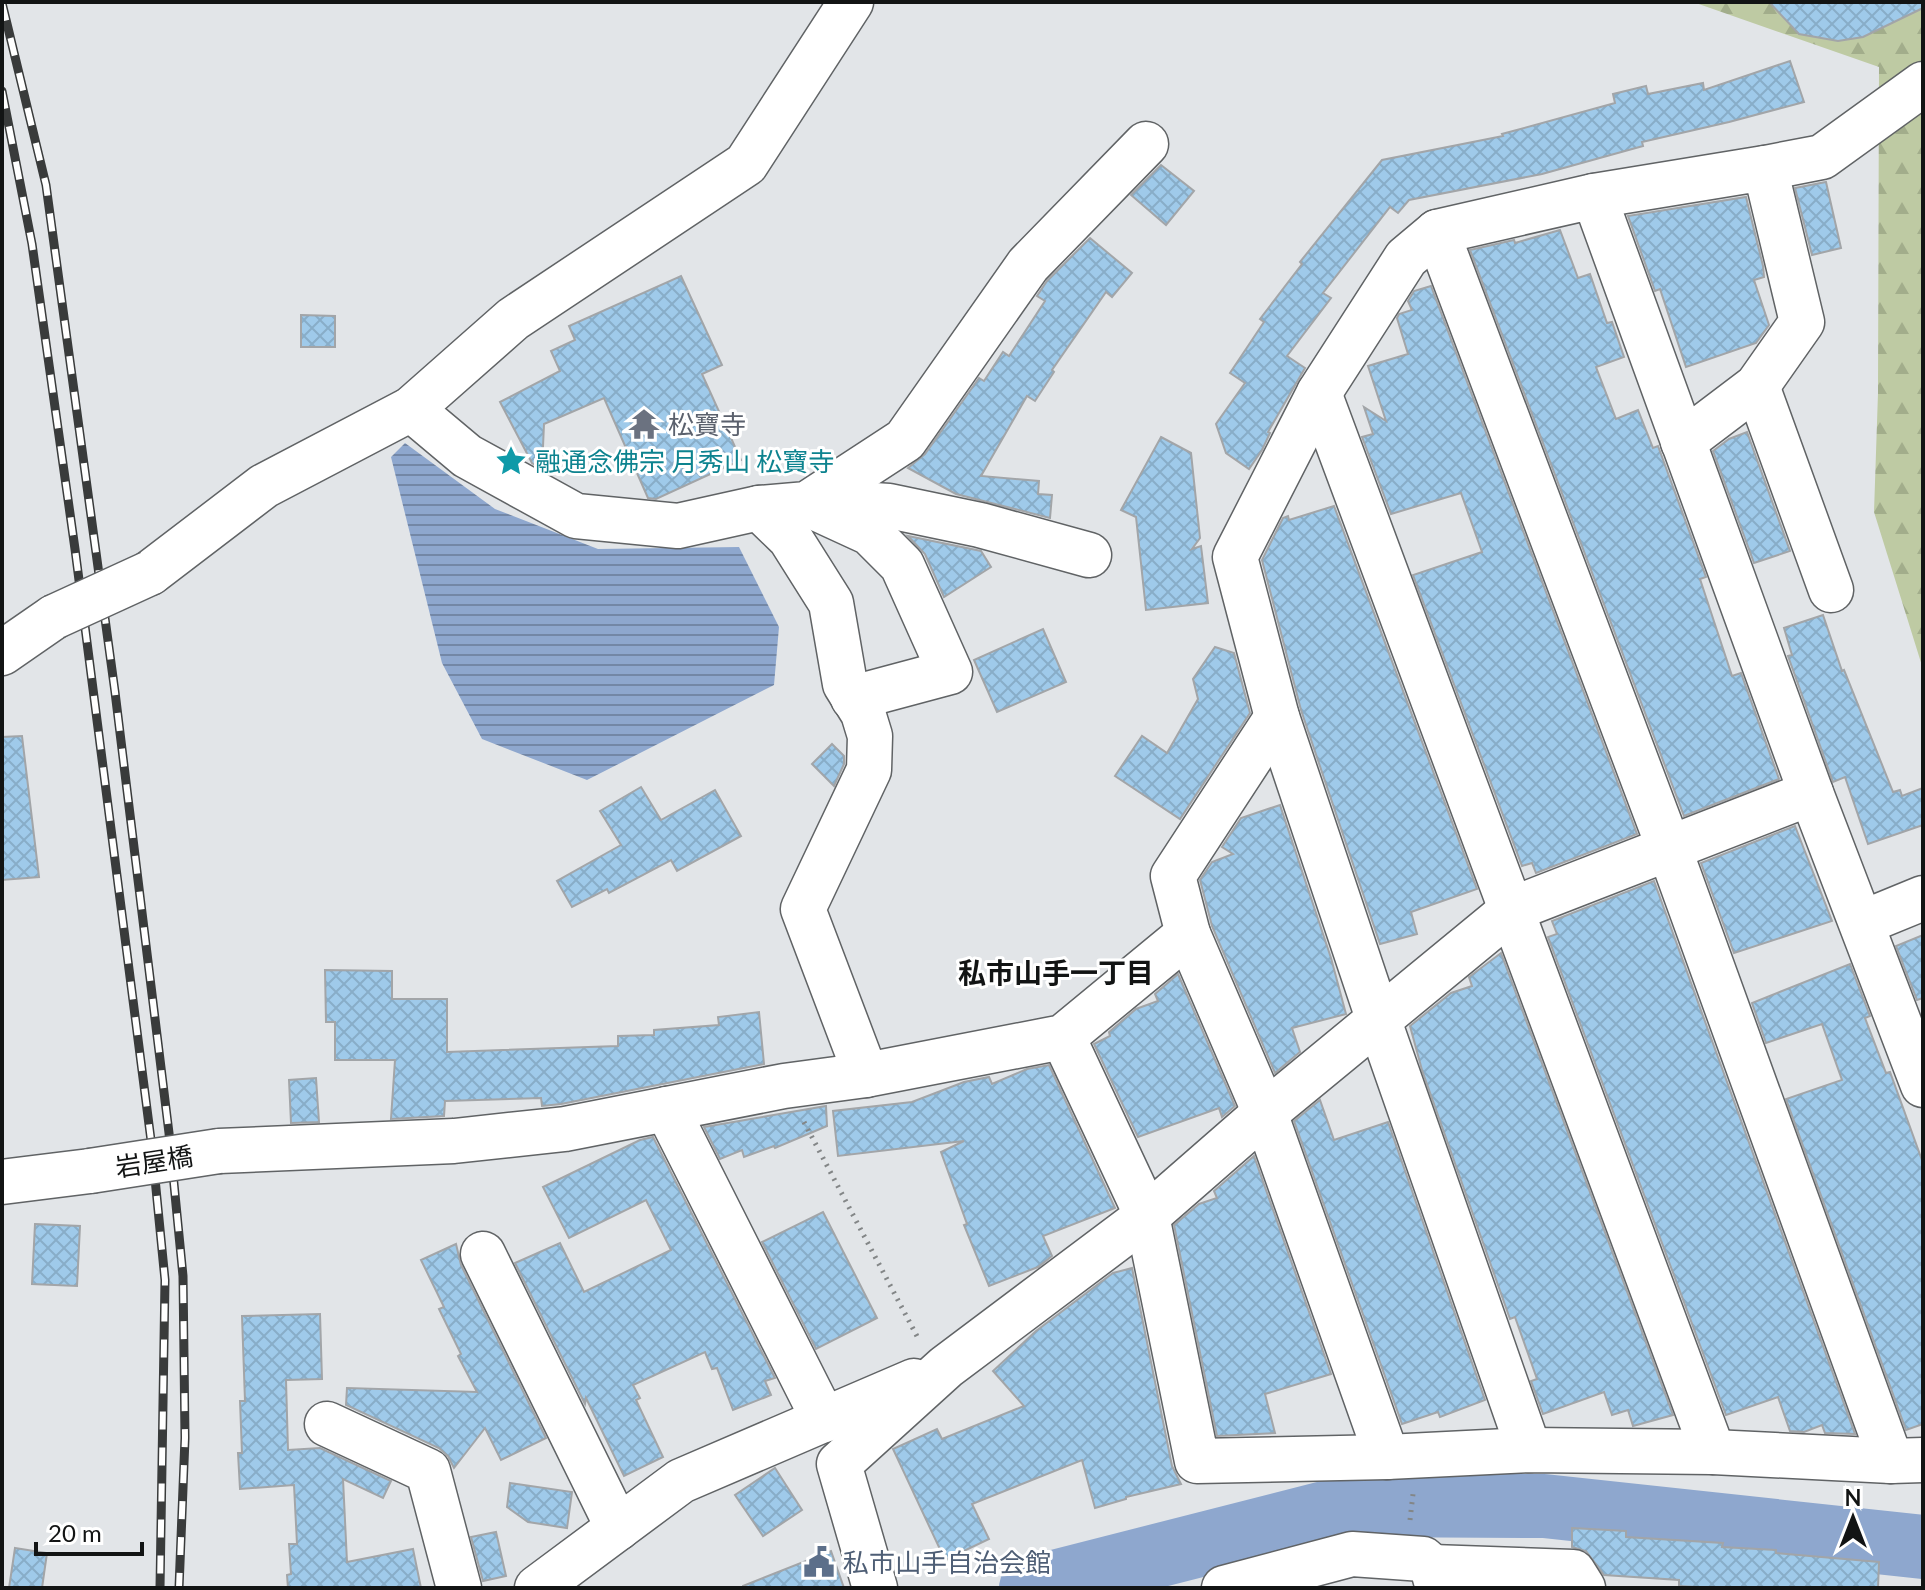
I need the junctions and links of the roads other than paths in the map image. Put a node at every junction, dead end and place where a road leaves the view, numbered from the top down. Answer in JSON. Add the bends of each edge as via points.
{"nodes":[{"id":1,"x":851,"y":2,"type":"edge"},
{"id":2,"x":1923,"y":84,"type":"edge"},
{"id":3,"x":1146,"y":144,"type":"dead end"},
{"id":4,"x":1765,"y":168,"type":"junction"},
{"id":5,"x":1594,"y":196,"type":"junction"},
{"id":6,"x":1437,"y":232,"type":"junction"},
{"id":7,"x":1757,"y":386,"type":"junction"},
{"id":8,"x":1319,"y":393,"type":"junction"},
{"id":9,"x":411,"y":409,"type":"junction"},
{"id":10,"x":1683,"y":442,"type":"junction"},
{"id":11,"x":810,"y":503,"type":"junction"},
{"id":12,"x":759,"y":508,"type":"junction"},
{"id":13,"x":1089,"y":555,"type":"dead end"},
{"id":14,"x":1831,"y":590,"type":"dead end"},
{"id":15,"x":2,"y":653,"type":"edge"},
{"id":16,"x":853,"y":698,"type":"junction"},
{"id":17,"x":1277,"y":717,"type":"junction"},
{"id":18,"x":1811,"y":793,"type":"junction"},
{"id":19,"x":1669,"y":848,"type":"junction"},
{"id":20,"x":1923,"y":898,"type":"edge"},
{"id":21,"x":1513,"y":909,"type":"junction"},
{"id":22,"x":1862,"y":923,"type":"junction"},
{"id":23,"x":1188,"y":934,"type":"junction"},
{"id":24,"x":1379,"y":1021,"type":"junction"},
{"id":25,"x":1063,"y":1037,"type":"junction"},
{"id":26,"x":866,"y":1075,"type":"junction"},
{"id":27,"x":1923,"y":1085,"type":"edge"},
{"id":28,"x":667,"y":1109,"type":"junction"},
{"id":29,"x":1265,"y":1113,"type":"junction"},
{"id":30,"x":2,"y":1182,"type":"edge"},
{"id":31,"x":1147,"y":1216,"type":"junction"},
{"id":32,"x":483,"y":1254,"type":"dead end"},
{"id":33,"x":939,"y":1370,"type":"junction"},
{"id":34,"x":824,"y":1420,"type":"junction"},
{"id":35,"x":327,"y":1424,"type":"dead end"},
{"id":36,"x":1529,"y":1450,"type":"junction"},
{"id":37,"x":1713,"y":1452,"type":"junction"},
{"id":38,"x":1907,"y":1461,"type":"edge"},
{"id":39,"x":1400,"y":1472,"type":"junction"},
{"id":40,"x":618,"y":1528,"type":"junction"},
{"id":41,"x":1435,"y":1577,"type":"edge"},
{"id":42,"x":459,"y":1588,"type":"edge"},
{"id":43,"x":537,"y":1588,"type":"edge"},
{"id":44,"x":875,"y":1588,"type":"edge"},
{"id":45,"x":1224,"y":1588,"type":"edge"},
{"id":46,"x":1583,"y":1588,"type":"edge"}],
"edges":[{"from":1,"to":9,"type":"street","via":[[746,164],[513,319]]},
{"from":2,"to":4,"type":"street","via":[[1822,157]]},
{"from":3,"to":11,"type":"street","via":[[1028,265],[905,440]]},
{"from":4,"to":5,"type":"street"},
{"from":4,"to":7,"type":"street","via":[[1802,322]]},
{"from":5,"to":6,"type":"street"},
{"from":5,"to":10,"type":"street"},
{"from":6,"to":8,"type":"street","via":[[1406,258]]},
{"from":6,"to":19,"type":"street"},
{"from":7,"to":10,"type":"street"},
{"from":7,"to":14,"type":"street"},
{"from":8,"to":17,"type":"street","via":[[1235,557]]},
{"from":8,"to":21,"type":"street"},
{"from":9,"to":12,"type":"street","via":[[467,456],[576,516],[678,526]]},
{"from":9,"to":15,"type":"street","bridge":true,"via":[[264,486],[150,573],[54,617]]},
{"from":10,"to":18,"type":"street"},
{"from":11,"to":12,"type":"street"},
{"from":11,"to":13,"type":"street","via":[[889,506]]},
{"from":11,"to":16,"type":"street","via":[[870,533],[902,565],[950,672]]},
{"from":12,"to":16,"type":"street","via":[[790,538],[831,603],[845,684]]},
{"from":16,"to":26,"type":"street","via":[[870,736],[869,770],[803,909]]},
{"from":17,"to":23,"type":"street","via":[[1173,876]]},
{"from":17,"to":24,"type":"street"},
{"from":18,"to":19,"type":"street"},
{"from":18,"to":22,"type":"street"},
{"from":19,"to":21,"type":"street"},
{"from":19,"to":38,"type":"street"},
{"from":20,"to":22,"type":"street"},
{"from":21,"to":24,"type":"street"},
{"from":21,"to":37,"type":"street"},
{"from":22,"to":27,"type":"street"},
{"from":23,"to":25,"type":"street"},
{"from":23,"to":29,"type":"street"},
{"from":24,"to":29,"type":"street"},
{"from":24,"to":36,"type":"street"},
{"from":25,"to":26,"type":"street","name":"岩屋橋"},
{"from":25,"to":31,"type":"street"},
{"from":26,"to":28,"type":"street","name":"岩屋橋"},
{"from":28,"to":30,"type":"street","name":"岩屋橋","bridge":true,"via":[[565,1129],[454,1141],[219,1151]]},
{"from":28,"to":34,"type":"street"},
{"from":29,"to":31,"type":"street"},
{"from":29,"to":39,"type":"street"},
{"from":31,"to":33,"type":"street"},
{"from":31,"to":39,"type":"street","via":[[1197,1461]]},
{"from":32,"to":40,"type":"street"},
{"from":33,"to":34,"type":"street"},
{"from":33,"to":44,"type":"street","via":[[839,1464]]},
{"from":34,"to":40,"type":"street","via":[[681,1481]]},
{"from":35,"to":42,"type":"street","via":[[428,1471]]},
{"from":36,"to":37,"type":"street"},
{"from":36,"to":39,"type":"street"},
{"from":37,"to":38,"type":"street"},
{"from":40,"to":43,"type":"street"},
{"from":41,"to":45,"type":"street","via":[[1423,1559],[1352,1554]]},
{"from":41,"to":46,"type":"street","via":[[1573,1572]]}]}
